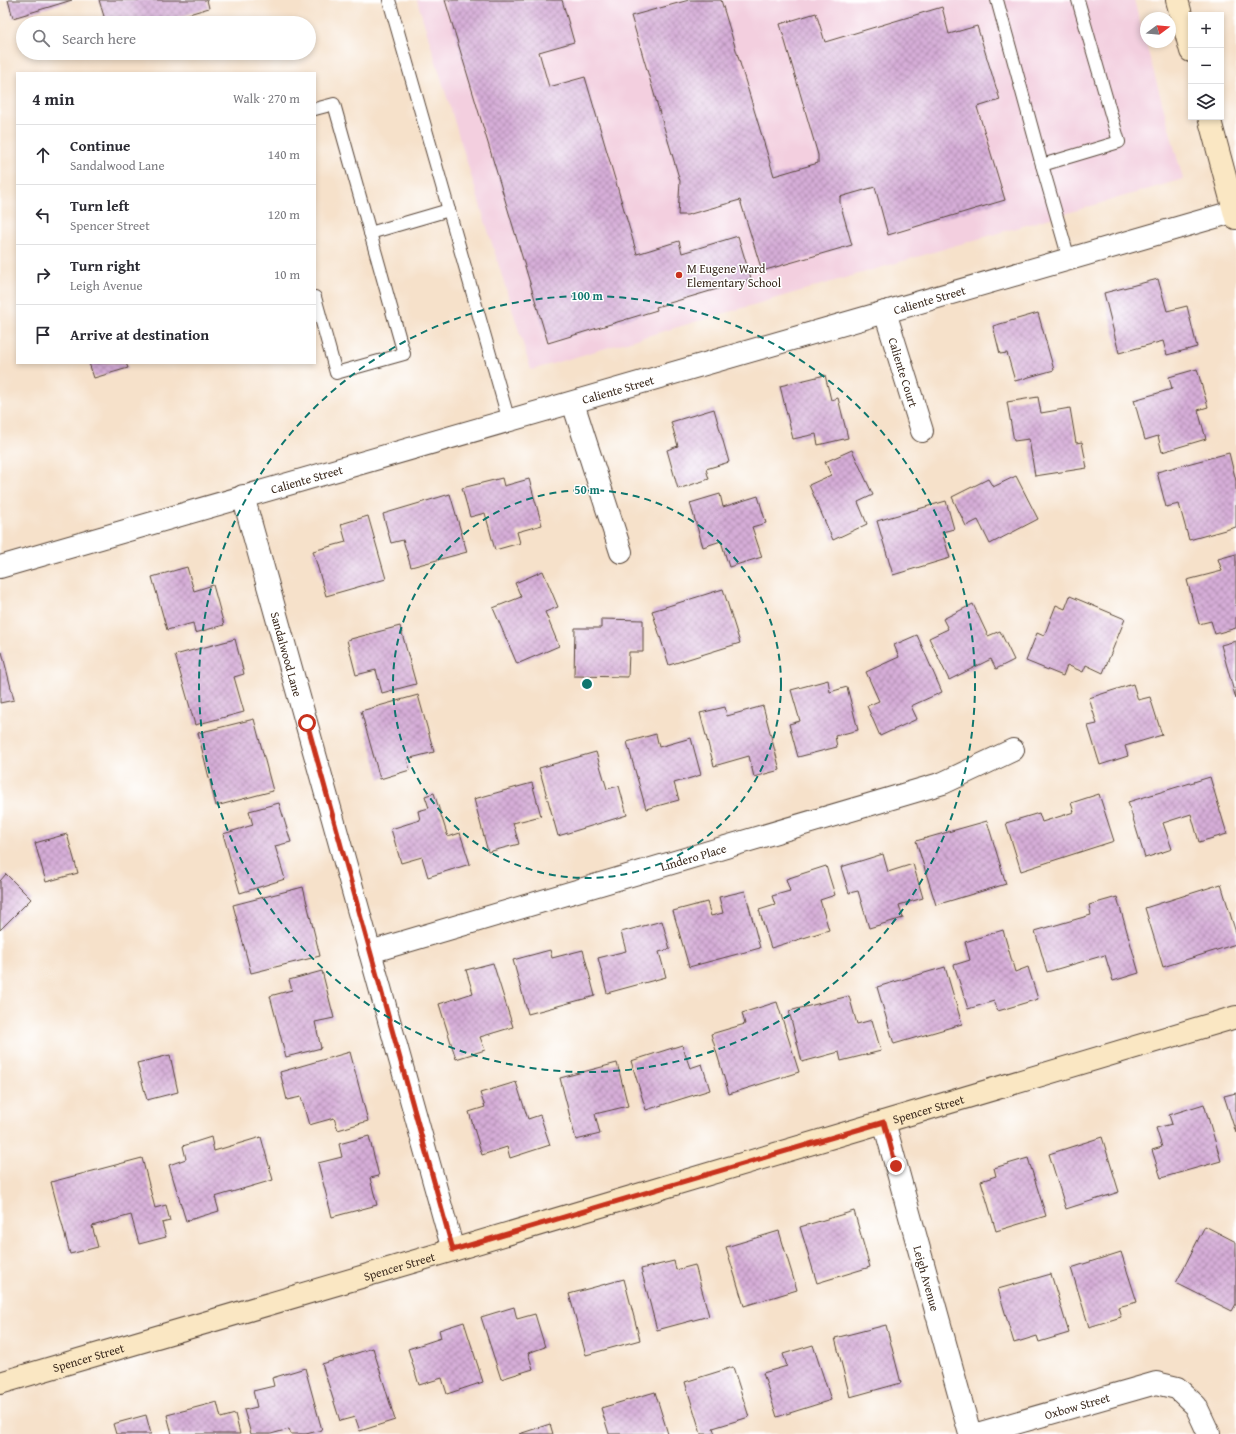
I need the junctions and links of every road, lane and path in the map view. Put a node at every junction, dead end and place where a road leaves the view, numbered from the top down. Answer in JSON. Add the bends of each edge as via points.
{"nodes":[{"id":1,"x":389,"y":0,"type":"edge"},
{"id":2,"x":997,"y":0,"type":"edge"},
{"id":3,"x":1078,"y":0,"type":"edge"},
{"id":4,"x":1177,"y":0,"type":"edge"},
{"id":5,"x":1190,"y":48,"type":"edge"},
{"id":6,"x":316,"y":109,"type":"edge"},
{"id":7,"x":1210,"y":120,"type":"edge"},
{"id":8,"x":1042,"y":165,"type":"junction"},
{"id":9,"x":449,"y":210,"type":"junction"},
{"id":10,"x":1235,"y":213,"type":"edge"},
{"id":11,"x":370,"y":233,"type":"junction"},
{"id":12,"x":1069,"y":259,"type":"junction"},
{"id":13,"x":316,"y":301,"type":"edge"},
{"id":14,"x":885,"y":312,"type":"junction"},
{"id":15,"x":573,"y":403,"type":"junction"},
{"id":16,"x":509,"y":421,"type":"junction"},
{"id":17,"x":922,"y":431,"type":"dead end"},
{"id":18,"x":243,"y":496,"type":"junction"},
{"id":19,"x":621,"y":552,"type":"dead end"},
{"id":20,"x":0,"y":567,"type":"edge"},
{"id":21,"x":1013,"y":750,"type":"dead end"},
{"id":22,"x":370,"y":952,"type":"junction"},
{"id":23,"x":1236,"y":1017,"type":"edge"},
{"id":24,"x":884,"y":1122,"type":"junction"},
{"id":25,"x":453,"y":1250,"type":"junction"},
{"id":26,"x":0,"y":1383,"type":"edge"},
{"id":27,"x":970,"y":1434,"type":"edge"},
{"id":28,"x":977,"y":1434,"type":"edge"},
{"id":29,"x":1209,"y":1434,"type":"edge"}],
"edges":[{"from":1,"to":9,"type":"lane"},
{"from":2,"to":8,"type":"lane"},
{"from":3,"to":8,"type":"lane","via":[[1119,142]]},
{"from":4,"to":5,"type":"street"},
{"from":6,"to":11,"type":"lane","via":[[334,104]]},
{"from":7,"to":10,"type":"street"},
{"from":8,"to":12,"type":"lane"},
{"from":9,"to":11,"type":"lane"},
{"from":9,"to":16,"type":"lane"},
{"from":10,"to":12,"type":"street","name":"Caliente Street"},
{"from":11,"to":13,"type":"lane","via":[[404,354],[336,373]]},
{"from":12,"to":14,"type":"street","name":"Caliente Street"},
{"from":14,"to":15,"type":"street","name":"Caliente Street"},
{"from":14,"to":17,"type":"street","name":"Caliente Court"},
{"from":15,"to":16,"type":"street","name":"Caliente Street"},
{"from":15,"to":19,"type":"street"},
{"from":16,"to":18,"type":"street","name":"Caliente Street"},
{"from":18,"to":20,"type":"street","name":"Caliente Street"},
{"from":18,"to":22,"type":"street","name":"Sandalwood Lane"},
{"from":21,"to":22,"type":"street","name":"Lindero Place","via":[[943,783]]},
{"from":22,"to":25,"type":"street","name":"Sandalwood Lane"},
{"from":23,"to":24,"type":"street","name":"Spencer Street"},
{"from":24,"to":25,"type":"street","name":"Spencer Street"},
{"from":24,"to":27,"type":"street","name":"Leigh Avenue"},
{"from":25,"to":26,"type":"street","name":"Spencer Street"},
{"from":28,"to":29,"type":"street","name":"Oxbow Street","via":[[1156,1383],[1177,1388],[1196,1406]]}]}
